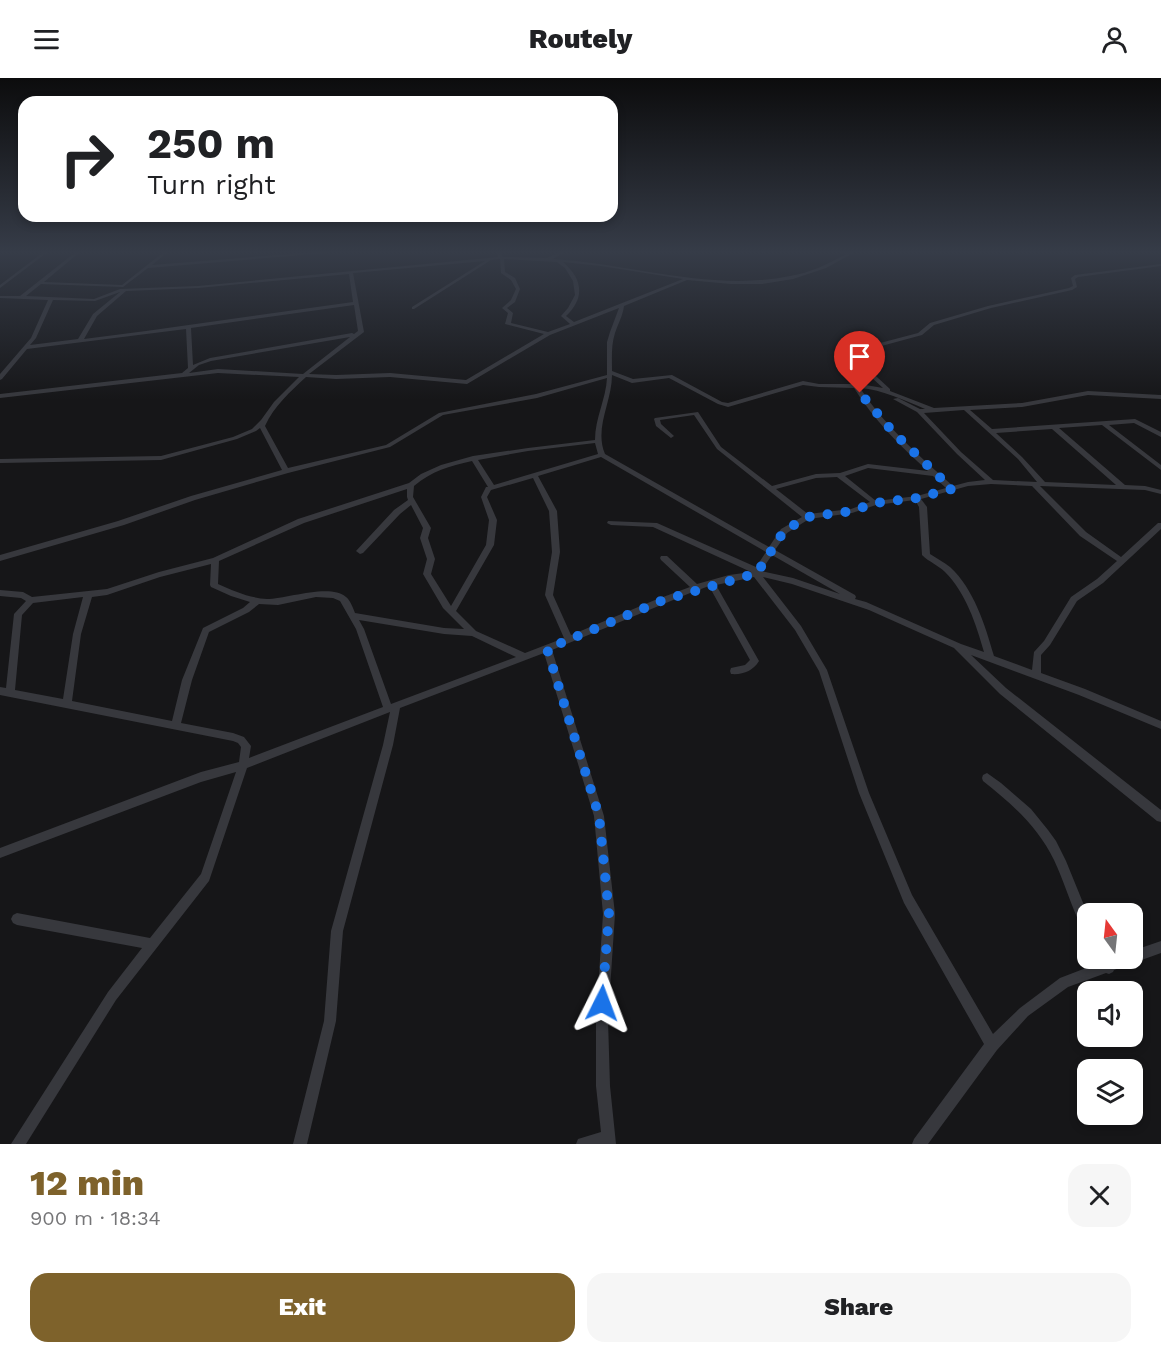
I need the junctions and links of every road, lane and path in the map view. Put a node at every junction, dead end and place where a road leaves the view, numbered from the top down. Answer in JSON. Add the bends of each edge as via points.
{"nodes":[{"id":1,"x":50,"y":301,"type":"edge"},
{"id":2,"x":110,"y":301,"type":"edge"},
{"id":3,"x":425,"y":301,"type":"edge"},
{"id":4,"x":512,"y":301,"type":"edge"},
{"id":5,"x":575,"y":301,"type":"edge"},
{"id":6,"x":635,"y":301,"type":"edge"},
{"id":7,"x":1018,"y":301,"type":"edge"},
{"id":8,"x":355,"y":303,"type":"joint"},
{"id":9,"x":622,"y":306,"type":"junction"},
{"id":10,"x":414,"y":308,"type":"dead end"},
{"id":11,"x":574,"y":324,"type":"junction"},
{"id":12,"x":188,"y":326,"type":"junction"},
{"id":13,"x":361,"y":332,"type":"junction"},
{"id":14,"x":548,"y":334,"type":"junction"},
{"id":15,"x":80,"y":341,"type":"junction"},
{"id":16,"x":27,"y":347,"type":"junction"},
{"id":17,"x":188,"y":370,"type":"junction"},
{"id":18,"x":609,"y":374,"type":"junction"},
{"id":19,"x":307,"y":375,"type":"junction"},
{"id":20,"x":0,"y":378,"type":"edge"},
{"id":21,"x":856,"y":386,"type":"junction"},
{"id":22,"x":890,"y":392,"type":"junction"},
{"id":23,"x":0,"y":396,"type":"edge"},
{"id":24,"x":1161,"y":397,"type":"edge"},
{"id":25,"x":966,"y":408,"type":"junction"},
{"id":26,"x":933,"y":410,"type":"junction"},
{"id":27,"x":919,"y":411,"type":"junction"},
{"id":28,"x":262,"y":422,"type":"junction"},
{"id":29,"x":1103,"y":423,"type":"junction"},
{"id":30,"x":1054,"y":427,"type":"junction"},
{"id":31,"x":992,"y":431,"type":"junction"},
{"id":32,"x":1161,"y":435,"type":"edge"},
{"id":33,"x":671,"y":436,"type":"dead end"},
{"id":34,"x":598,"y":441,"type":"junction"},
{"id":35,"x":603,"y":455,"type":"junction"},
{"id":36,"x":473,"y":458,"type":"junction"},
{"id":37,"x":0,"y":461,"type":"edge"},
{"id":38,"x":1161,"y":468,"type":"edge"},
{"id":39,"x":286,"y":471,"type":"junction"},
{"id":40,"x":936,"y":474,"type":"junction"},
{"id":41,"x":841,"y":475,"type":"junction"},
{"id":42,"x":535,"y":476,"type":"junction"},
{"id":43,"x":991,"y":482,"type":"junction"},
{"id":44,"x":1038,"y":483,"type":"junction"},
{"id":45,"x":411,"y":485,"type":"junction"},
{"id":46,"x":492,"y":487,"type":"junction"},
{"id":47,"x":1124,"y":487,"type":"junction"},
{"id":48,"x":773,"y":488,"type":"junction"},
{"id":49,"x":952,"y":489,"type":"junction"},
{"id":50,"x":1161,"y":492,"type":"edge"},
{"id":51,"x":917,"y":498,"type":"junction"},
{"id":52,"x":412,"y":501,"type":"junction"},
{"id":53,"x":875,"y":503,"type":"junction"},
{"id":54,"x":807,"y":517,"type":"junction"},
{"id":55,"x":611,"y":523,"type":"dead end"},
{"id":56,"x":1161,"y":525,"type":"edge"},
{"id":57,"x":771,"y":550,"type":"junction"},
{"id":58,"x":360,"y":551,"type":"dead end"},
{"id":59,"x":0,"y":558,"type":"edge"},
{"id":60,"x":664,"y":558,"type":"dead end"},
{"id":61,"x":215,"y":560,"type":"junction"},
{"id":62,"x":1122,"y":561,"type":"junction"},
{"id":63,"x":757,"y":572,"type":"junction"},
{"id":64,"x":712,"y":584,"type":"junction"},
{"id":65,"x":697,"y":589,"type":"junction"},
{"id":66,"x":0,"y":593,"type":"edge"},
{"id":67,"x":88,"y":595,"type":"junction"},
{"id":68,"x":31,"y":600,"type":"junction"},
{"id":69,"x":257,"y":600,"type":"junction"},
{"id":70,"x":868,"y":607,"type":"junction"},
{"id":71,"x":452,"y":611,"type":"junction"},
{"id":72,"x":354,"y":616,"type":"junction"},
{"id":73,"x":474,"y":633,"type":"junction"},
{"id":74,"x":569,"y":640,"type":"junction"},
{"id":75,"x":957,"y":646,"type":"junction"},
{"id":76,"x":547,"y":649,"type":"junction"},
{"id":77,"x":525,"y":657,"type":"junction"},
{"id":78,"x":990,"y":657,"type":"junction"},
{"id":79,"x":734,"y":671,"type":"dead end"},
{"id":80,"x":1036,"y":674,"type":"junction"},
{"id":81,"x":5,"y":692,"type":"edge"},
{"id":82,"x":67,"y":703,"type":"junction"},
{"id":83,"x":392,"y":707,"type":"junction"},
{"id":84,"x":176,"y":724,"type":"junction"},
{"id":85,"x":1161,"y":725,"type":"edge"},
{"id":86,"x":243,"y":765,"type":"junction"},
{"id":87,"x":987,"y":778,"type":"dead end"},
{"id":88,"x":1161,"y":817,"type":"edge"},
{"id":89,"x":0,"y":853,"type":"edge"},
{"id":90,"x":1077,"y":903,"type":"edge"},
{"id":91,"x":17,"y":919,"type":"dead end"},
{"id":92,"x":153,"y":944,"type":"junction"},
{"id":93,"x":1161,"y":947,"type":"edge"},
{"id":94,"x":1143,"y":952,"type":"edge"},
{"id":95,"x":1093,"y":969,"type":"edge"},
{"id":96,"x":992,"y":1045,"type":"junction"},
{"id":97,"x":609,"y":1141,"type":"edge"},
{"id":98,"x":19,"y":1143,"type":"edge"},
{"id":99,"x":300,"y":1144,"type":"edge"},
{"id":100,"x":583,"y":1144,"type":"edge"},
{"id":101,"x":919,"y":1144,"type":"edge"}],
"edges":[{"from":1,"to":16,"type":"street"},
{"from":2,"to":15,"type":"street","via":[[95,315]]},
{"from":3,"to":10,"type":"street"},
{"from":4,"to":14,"type":"street","via":[[504,308],[511,313],[508,324]]},
{"from":5,"to":11,"type":"street","via":[[563,316]]},
{"from":6,"to":9,"type":"street"},
{"from":7,"to":22,"type":"street","via":[[932,324],[920,334],[848,353]]},
{"from":8,"to":12,"type":"street"},
{"from":8,"to":13,"type":"street"},
{"from":9,"to":11,"type":"street"},
{"from":9,"to":18,"type":"street","via":[[611,335]]},
{"from":11,"to":14,"type":"street"},
{"from":12,"to":15,"type":"street"},
{"from":12,"to":17,"type":"street"},
{"from":13,"to":17,"type":"street","via":[[329,341],[210,360]]},
{"from":13,"to":19,"type":"street"},
{"from":14,"to":19,"type":"street","via":[[467,382],[390,375]]},
{"from":15,"to":16,"type":"street"},
{"from":16,"to":20,"type":"street"},
{"from":17,"to":19,"type":"street"},
{"from":17,"to":23,"type":"street"},
{"from":18,"to":21,"type":"street","via":[[632,381],[672,376],[728,405],[801,383],[815,387]]},
{"from":18,"to":34,"type":"street"},
{"from":18,"to":39,"type":"street","via":[[537,396],[446,412],[388,446]]},
{"from":19,"to":28,"type":"street","via":[[273,405]]},
{"from":21,"to":22,"type":"street"},
{"from":21,"to":40,"type":"street","via":[[863,399]]},
{"from":22,"to":26,"type":"street"},
{"from":22,"to":27,"type":"street"},
{"from":24,"to":25,"type":"street","via":[[1088,393],[1022,405]]},
{"from":25,"to":26,"type":"street"},
{"from":25,"to":31,"type":"street"},
{"from":26,"to":27,"type":"street"},
{"from":27,"to":43,"type":"street"},
{"from":28,"to":37,"type":"street","via":[[235,438],[161,458]]},
{"from":28,"to":39,"type":"street"},
{"from":29,"to":30,"type":"street"},
{"from":29,"to":32,"type":"street","via":[[1138,421]]},
{"from":29,"to":38,"type":"street"},
{"from":30,"to":31,"type":"street"},
{"from":30,"to":47,"type":"street"},
{"from":31,"to":44,"type":"street"},
{"from":33,"to":48,"type":"street","via":[[658,425],[657,419],[696,412],[719,448]]},
{"from":34,"to":35,"type":"street"},
{"from":34,"to":36,"type":"street"},
{"from":35,"to":42,"type":"street"},
{"from":35,"to":57,"type":"street"},
{"from":36,"to":45,"type":"street","via":[[419,477]]},
{"from":36,"to":46,"type":"street"},
{"from":39,"to":59,"type":"street"},
{"from":40,"to":41,"type":"street","via":[[868,466]]},
{"from":40,"to":49,"type":"street"},
{"from":41,"to":48,"type":"street","via":[[816,476]]},
{"from":41,"to":53,"type":"street"},
{"from":42,"to":46,"type":"street"},
{"from":42,"to":74,"type":"street","via":[[553,508],[556,552],[549,595]]},
{"from":43,"to":44,"type":"street"},
{"from":43,"to":49,"type":"street"},
{"from":44,"to":47,"type":"street"},
{"from":44,"to":62,"type":"street","via":[[1083,534]]},
{"from":45,"to":52,"type":"street"},
{"from":45,"to":61,"type":"street","via":[[301,521]]},
{"from":46,"to":71,"type":"street","via":[[484,497],[493,520],[490,545]]},
{"from":47,"to":50,"type":"street"},
{"from":48,"to":54,"type":"street"},
{"from":49,"to":51,"type":"street"},
{"from":51,"to":53,"type":"street"},
{"from":51,"to":78,"type":"street","via":[[923,507],[926,555],[948,570],[969,600]]},
{"from":52,"to":58,"type":"street"},
{"from":52,"to":71,"type":"street","via":[[427,528],[424,538],[430,555],[428,578]]},
{"from":53,"to":54,"type":"street","via":[[852,511]]},
{"from":54,"to":57,"type":"street","via":[[784,531]]},
{"from":55,"to":63,"type":"street","via":[[654,525]]},
{"from":56,"to":62,"type":"street"},
{"from":57,"to":63,"type":"street"},
{"from":57,"to":70,"type":"street"},
{"from":60,"to":65,"type":"street"},
{"from":61,"to":67,"type":"street"},
{"from":61,"to":69,"type":"street","via":[[214,585]]},
{"from":62,"to":80,"type":"street","via":[[1074,599],[1037,654]]},
{"from":63,"to":64,"type":"street"},
{"from":63,"to":70,"type":"street"},
{"from":63,"to":96,"type":"street","via":[[823,670],[864,793],[908,899]]},
{"from":64,"to":65,"type":"street"},
{"from":64,"to":79,"type":"street","via":[[755,661],[748,668]]},
{"from":65,"to":74,"type":"street"},
{"from":66,"to":68,"type":"street","via":[[23,595]]},
{"from":67,"to":68,"type":"street"},
{"from":67,"to":82,"type":"street","via":[[77,634]]},
{"from":68,"to":81,"type":"street","via":[[18,614]]},
{"from":69,"to":72,"type":"street","via":[[277,602],[338,595]]},
{"from":69,"to":84,"type":"street","via":[[246,610],[206,630]]},
{"from":70,"to":75,"type":"street"},
{"from":71,"to":73,"type":"street"},
{"from":72,"to":73,"type":"street"},
{"from":72,"to":83,"type":"street"},
{"from":73,"to":77,"type":"street"},
{"from":74,"to":76,"type":"street"},
{"from":75,"to":78,"type":"street"},
{"from":75,"to":88,"type":"street","via":[[1003,691]]},
{"from":76,"to":77,"type":"street"},
{"from":76,"to":97,"type":"street","via":[[599,816],[605,857],[609,914],[602,1020]]},
{"from":77,"to":83,"type":"street"},
{"from":78,"to":80,"type":"street"},
{"from":80,"to":85,"type":"street"},
{"from":81,"to":82,"type":"street"},
{"from":82,"to":84,"type":"street"},
{"from":83,"to":86,"type":"street"},
{"from":83,"to":99,"type":"street","via":[[388,745],[337,932],[330,1021]]},
{"from":84,"to":86,"type":"street","via":[[241,740],[246,746]]},
{"from":86,"to":89,"type":"street","via":[[201,777]]},
{"from":86,"to":92,"type":"street","via":[[204,877]]},
{"from":87,"to":90,"type":"street","via":[[1030,815],[1049,841]]},
{"from":91,"to":92,"type":"street"},
{"from":92,"to":98,"type":"street","via":[[100,1014]]},
{"from":93,"to":94,"type":"street"},
{"from":95,"to":96,"type":"street","via":[[1064,982],[1024,1012]]},
{"from":96,"to":101,"type":"street"},
{"from":97,"to":100,"type":"street"}]}
